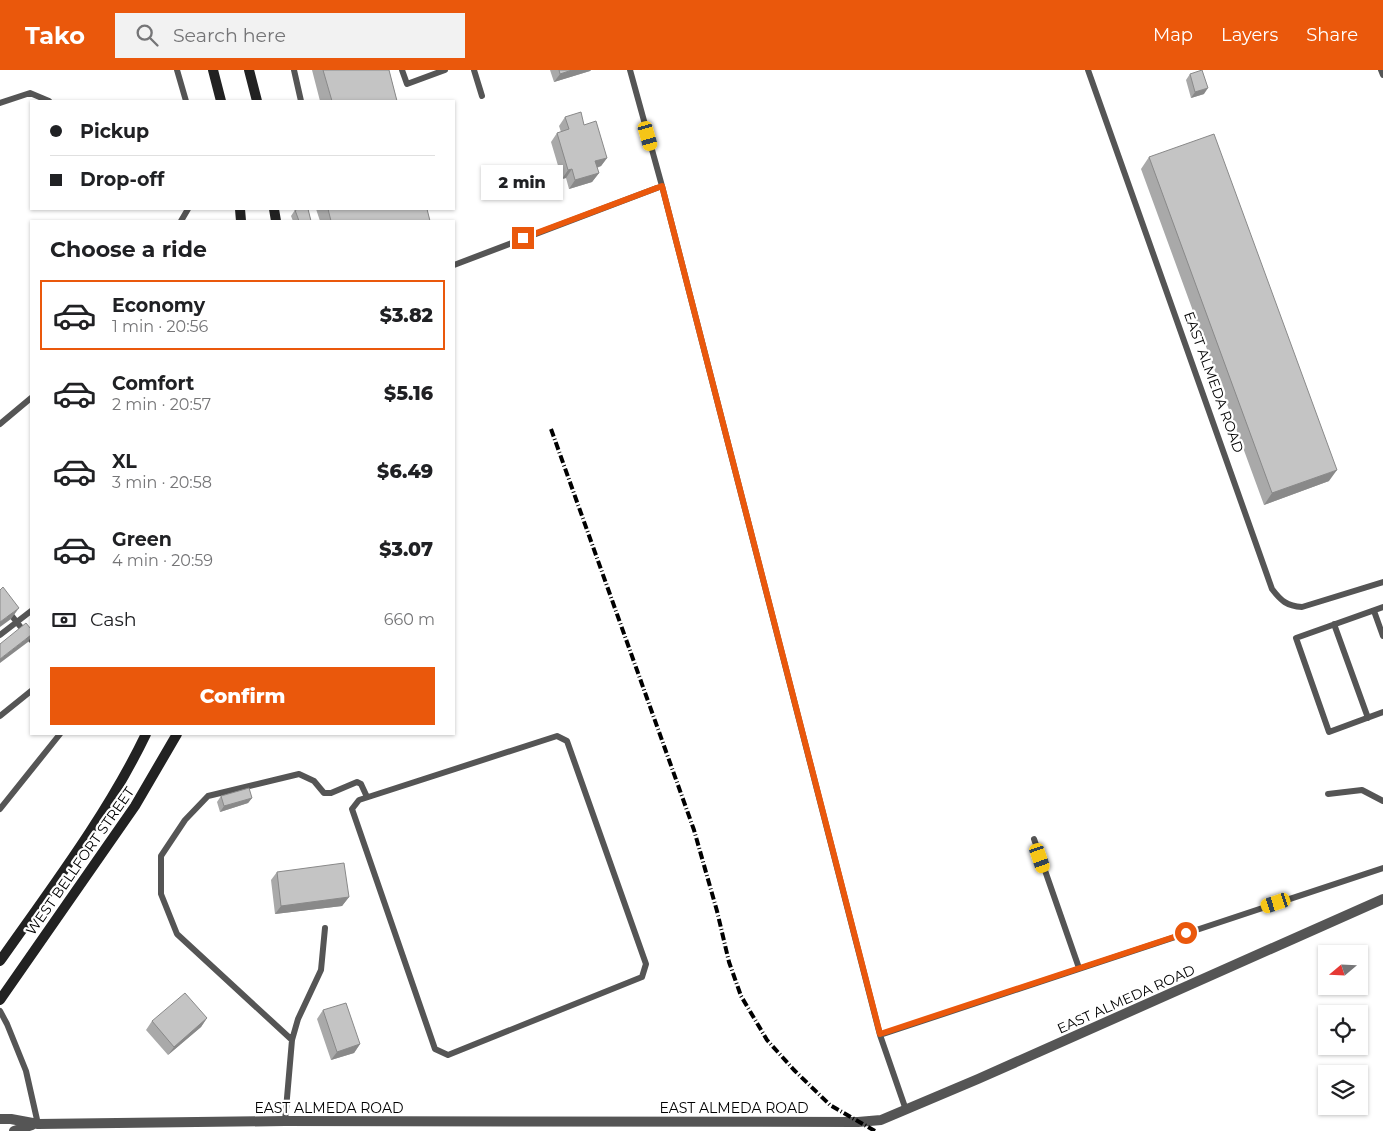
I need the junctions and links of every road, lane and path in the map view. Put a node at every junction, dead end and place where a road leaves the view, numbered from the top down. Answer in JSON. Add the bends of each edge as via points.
{"nodes":[{"id":1,"x":176,"y":70,"type":"edge"},
{"id":2,"x":213,"y":70,"type":"edge"},
{"id":3,"x":249,"y":70,"type":"edge"},
{"id":4,"x":294,"y":70,"type":"edge"},
{"id":5,"x":402,"y":70,"type":"edge"},
{"id":6,"x":445,"y":70,"type":"edge"},
{"id":7,"x":474,"y":70,"type":"edge"},
{"id":8,"x":630,"y":70,"type":"edge"},
{"id":9,"x":1088,"y":70,"type":"edge"},
{"id":10,"x":1381,"y":70,"type":"edge"},
{"id":11,"x":1383,"y":75,"type":"edge"},
{"id":12,"x":482,"y":96,"type":"dead end"},
{"id":13,"x":47,"y":100,"type":"edge"},
{"id":14,"x":186,"y":100,"type":"edge"},
{"id":15,"x":221,"y":100,"type":"edge"},
{"id":16,"x":256,"y":100,"type":"edge"},
{"id":17,"x":301,"y":100,"type":"edge"},
{"id":18,"x":0,"y":103,"type":"edge"},
{"id":19,"x":662,"y":186,"type":"junction"},
{"id":20,"x":455,"y":265,"type":"edge"},
{"id":21,"x":30,"y":399,"type":"edge"},
{"id":22,"x":0,"y":424,"type":"edge"},
{"id":23,"x":1383,"y":582,"type":"edge"},
{"id":24,"x":0,"y":601,"type":"edge"},
{"id":25,"x":1383,"y":607,"type":"edge"},
{"id":26,"x":1374,"y":611,"type":"junction"},
{"id":27,"x":30,"y":612,"type":"edge"},
{"id":28,"x":17,"y":623,"type":"junction"},
{"id":29,"x":1334,"y":624,"type":"junction"},
{"id":30,"x":0,"y":635,"type":"edge"},
{"id":31,"x":1383,"y":636,"type":"edge"},
{"id":32,"x":30,"y":639,"type":"edge"},
{"id":33,"x":30,"y":692,"type":"edge"},
{"id":34,"x":1383,"y":712,"type":"edge"},
{"id":35,"x":0,"y":716,"type":"edge"},
{"id":36,"x":1368,"y":718,"type":"junction"},
{"id":37,"x":59,"y":735,"type":"edge"},
{"id":38,"x":146,"y":735,"type":"edge"},
{"id":39,"x":176,"y":735,"type":"edge"},
{"id":40,"x":1328,"y":794,"type":"dead end"},
{"id":41,"x":367,"y":798,"type":"junction"},
{"id":42,"x":1383,"y":801,"type":"edge"},
{"id":43,"x":0,"y":809,"type":"edge"},
{"id":44,"x":1034,"y":839,"type":"dead end"},
{"id":45,"x":1383,"y":868,"type":"edge"},
{"id":46,"x":1383,"y":899,"type":"edge"},
{"id":47,"x":325,"y":928,"type":"dead end"},
{"id":48,"x":0,"y":961,"type":"edge"},
{"id":49,"x":1079,"y":968,"type":"junction"},
{"id":50,"x":0,"y":1000,"type":"edge"},
{"id":51,"x":0,"y":1011,"type":"edge"},
{"id":52,"x":880,"y":1034,"type":"junction"},
{"id":53,"x":292,"y":1040,"type":"junction"},
{"id":54,"x":906,"y":1110,"type":"junction"},
{"id":55,"x":0,"y":1119,"type":"edge"},
{"id":56,"x":38,"y":1124,"type":"junction"},
{"id":57,"x":285,"y":1126,"type":"edge"},
{"id":58,"x":14,"y":1131,"type":"edge"}],
"edges":[{"from":1,"to":14,"type":"lane"},
{"from":2,"to":15,"type":"main road"},
{"from":3,"to":16,"type":"main road"},
{"from":4,"to":17,"type":"lane"},
{"from":5,"to":6,"type":"lane","via":[[407,84]]},
{"from":7,"to":12,"type":"lane"},
{"from":8,"to":19,"type":"lane"},
{"from":9,"to":23,"type":"lane","name":"EAST ALMEDA ROAD","via":[[1272,589],[1280,600],[1302,607]]},
{"from":10,"to":11,"type":"lane"},
{"from":13,"to":18,"type":"lane","via":[[30,93]]},
{"from":19,"to":20,"type":"lane"},
{"from":19,"to":52,"type":"lane"},
{"from":21,"to":22,"type":"lane"},
{"from":24,"to":28,"type":"lane"},
{"from":25,"to":26,"type":"lane"},
{"from":26,"to":29,"type":"lane"},
{"from":26,"to":31,"type":"lane"},
{"from":27,"to":28,"type":"lane"},
{"from":28,"to":30,"type":"lane"},
{"from":28,"to":32,"type":"lane"},
{"from":29,"to":36,"type":"lane"},
{"from":29,"to":36,"type":"lane","via":[[1296,638],[1329,732]]},
{"from":33,"to":35,"type":"lane"},
{"from":34,"to":36,"type":"lane"},
{"from":37,"to":43,"type":"lane"},
{"from":38,"to":48,"type":"main road","name":"WEST BELLFORT STREET","via":[[98,822]]},
{"from":39,"to":50,"type":"main road","name":"WEST BELLFORT STREET","via":[[116,835]]},
{"from":40,"to":42,"type":"lane","via":[[1362,790]]},
{"from":41,"to":41,"type":"lane","via":[[557,736],[567,741],[646,964],[642,977],[448,1054],[435,1049],[352,809],[359,800]]},
{"from":41,"to":53,"type":"lane","via":[[357,782],[324,793],[314,781],[299,774],[208,796],[185,820],[161,856],[161,894],[177,934]]},
{"from":44,"to":49,"type":"lane"},
{"from":45,"to":49,"type":"lane"},
{"from":46,"to":54,"type":"street","name":"EAST ALMEDA ROAD"},
{"from":47,"to":53,"type":"lane","via":[[321,970],[298,1018]]},
{"from":49,"to":52,"type":"lane"},
{"from":51,"to":56,"type":"lane","via":[[26,1071]]},
{"from":52,"to":54,"type":"lane"},
{"from":53,"to":57,"type":"lane"},
{"from":54,"to":57,"type":"street","name":"EAST ALMEDA ROAD","via":[[881,1120],[858,1122]]},
{"from":55,"to":56,"type":"street","name":"EAST ALMEDA ROAD"},
{"from":56,"to":57,"type":"street","name":"EAST ALMEDA ROAD"},
{"from":56,"to":58,"type":"street","name":"EAST ALMEDA ROAD"}]}
